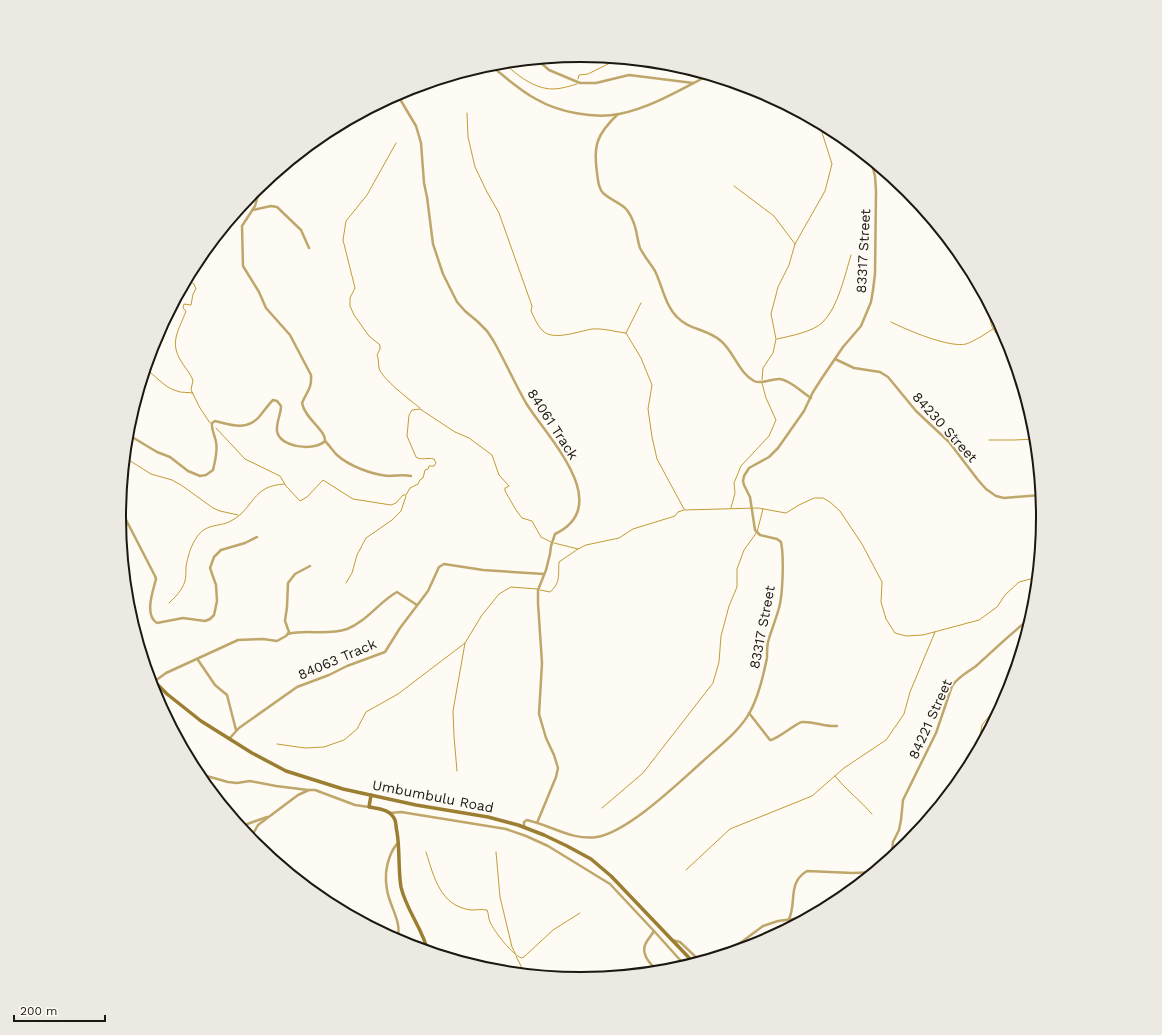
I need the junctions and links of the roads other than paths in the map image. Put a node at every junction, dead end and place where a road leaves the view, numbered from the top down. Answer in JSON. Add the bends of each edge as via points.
{"nodes":[{"id":1,"x":542,"y":64,"type":"edge"},
{"id":2,"x":497,"y":70,"type":"edge"},
{"id":3,"x":702,"y":79,"type":"edge"},
{"id":4,"x":693,"y":83,"type":"junction"},
{"id":5,"x":400,"y":100,"type":"edge"},
{"id":6,"x":618,"y":114,"type":"junction"},
{"id":7,"x":874,"y":169,"type":"edge"},
{"id":8,"x":258,"y":196,"type":"edge"},
{"id":9,"x":252,"y":210,"type":"junction"},
{"id":10,"x":309,"y":248,"type":"dead end"},
{"id":11,"x":835,"y":359,"type":"junction"},
{"id":12,"x":811,"y":398,"type":"junction"},
{"id":13,"x":133,"y":437,"type":"edge"},
{"id":14,"x":325,"y":441,"type":"junction"},
{"id":15,"x":411,"y":476,"type":"dead end"},
{"id":16,"x":1036,"y":495,"type":"edge"},
{"id":17,"x":126,"y":520,"type":"edge"},
{"id":18,"x":257,"y":537,"type":"dead end"},
{"id":19,"x":310,"y":566,"type":"dead end"},
{"id":20,"x":544,"y":574,"type":"junction"},
{"id":21,"x":417,"y":605,"type":"junction"},
{"id":22,"x":1024,"y":623,"type":"edge"},
{"id":23,"x":288,"y":634,"type":"junction"},
{"id":24,"x":198,"y":660,"type":"junction"},
{"id":25,"x":156,"y":681,"type":"edge"},
{"id":26,"x":157,"y":685,"type":"edge"},
{"id":27,"x":749,"y":713,"type":"junction"},
{"id":28,"x":837,"y":726,"type":"dead end"},
{"id":29,"x":236,"y":730,"type":"junction"},
{"id":30,"x":229,"y":739,"type":"junction"},
{"id":31,"x":206,"y":776,"type":"edge"},
{"id":32,"x":309,"y":790,"type":"junction"},
{"id":33,"x":371,"y":795,"type":"junction"},
{"id":34,"x":369,"y":807,"type":"junction"},
{"id":35,"x":390,"y":814,"type":"junction"},
{"id":36,"x":270,"y":817,"type":"junction"},
{"id":37,"x":537,"y":823,"type":"junction"},
{"id":38,"x":245,"y":825,"type":"edge"},
{"id":39,"x":524,"y":827,"type":"junction"},
{"id":40,"x":528,"y":829,"type":"junction"},
{"id":41,"x":253,"y":834,"type":"edge"},
{"id":42,"x":526,"y":836,"type":"junction"},
{"id":43,"x":398,"y":843,"type":"junction"},
{"id":44,"x":892,"y":850,"type":"edge"},
{"id":45,"x":865,"y":873,"type":"edge"},
{"id":46,"x":615,"y":880,"type":"junction"},
{"id":47,"x":610,"y":884,"type":"junction"},
{"id":48,"x":797,"y":918,"type":"edge"},
{"id":49,"x":789,"y":919,"type":"junction"},
{"id":50,"x":654,"y":931,"type":"junction"},
{"id":51,"x":398,"y":934,"type":"edge"},
{"id":52,"x":672,"y":940,"type":"junction"},
{"id":53,"x":426,"y":945,"type":"edge"},
{"id":54,"x":738,"y":945,"type":"edge"},
{"id":55,"x":696,"y":958,"type":"edge"},
{"id":56,"x":690,"y":959,"type":"edge"},
{"id":57,"x":682,"y":961,"type":"edge"},
{"id":58,"x":653,"y":967,"type":"edge"}],
"edges":[{"from":1,"to":4,"type":"street","via":[[549,70],[580,83],[596,83],[629,75]]},
{"from":2,"to":6,"type":"street","via":[[536,100],[573,113]]},
{"from":3,"to":4,"type":"street"},
{"from":4,"to":6,"type":"street","via":[[650,104]]},
{"from":5,"to":20,"type":"street","name":"84061 Track","via":[[416,126],[421,143],[432,236],[443,274],[457,302],[493,340],[526,403],[561,451],[574,475],[580,501],[577,512],[567,527],[555,534]]},
{"from":6,"to":12,"type":"street","via":[[606,125],[596,148],[600,189],[626,209],[634,224],[640,246],[654,269],[674,313],[681,321],[721,341],[747,376],[754,381],[781,379]]},
{"from":7,"to":11,"type":"street","name":"83317 Street","via":[[876,192],[874,290],[861,326]]},
{"from":8,"to":9,"type":"street"},
{"from":9,"to":10,"type":"street","via":[[272,206],[280,210],[301,230]]},
{"from":9,"to":14,"type":"street","via":[[242,226],[243,266],[266,308],[290,335],[311,375],[312,383],[302,403],[303,409],[324,434]]},
{"from":11,"to":12,"type":"street","name":"83317 Street"},
{"from":11,"to":16,"type":"street","name":"84230 Street","via":[[854,368],[880,372],[888,377],[916,411],[949,442],[986,489],[996,496],[1004,498]]},
{"from":12,"to":27,"type":"street","name":"83317 Street","via":[[800,418],[773,453],[749,468],[743,481],[750,497],[756,530],[760,535],[781,542],[783,555],[780,606],[768,643],[764,674]]},
{"from":13,"to":14,"type":"street","via":[[157,452],[170,456],[188,471],[200,476],[206,475],[213,470],[216,457],[212,423],[215,421],[247,426],[259,417],[273,400],[281,406],[277,431],[283,440],[304,448],[317,446]]},
{"from":14,"to":15,"type":"street","via":[[338,455],[360,469],[390,476]]},
{"from":17,"to":18,"type":"street","via":[[156,579],[150,601],[152,617],[157,624],[183,618],[205,621],[210,619],[214,615],[217,601],[216,585],[210,568],[214,557],[221,550]]},
{"from":19,"to":23,"type":"street","via":[[295,574],[288,584],[285,621]]},
{"from":20,"to":21,"type":"street","name":"84063 Track","via":[[483,570],[444,564],[439,567],[428,591]]},
{"from":20,"to":37,"type":"street","name":"84061 Track","via":[[538,590],[542,663],[539,714],[558,768]]},
{"from":21,"to":23,"type":"street","via":[[397,592],[349,628],[325,634],[303,631]]},
{"from":21,"to":29,"type":"street","name":"84063 Track","via":[[385,652],[297,687]]},
{"from":22,"to":44,"type":"street","name":"84221 Street","via":[[952,686],[936,733],[903,800],[901,820]]},
{"from":23,"to":24,"type":"street","via":[[277,641],[238,640]]},
{"from":24,"to":25,"type":"street","via":[[166,673]]},
{"from":24,"to":29,"type":"street","via":[[214,683],[227,695]]},
{"from":26,"to":30,"type":"main road","name":"Umbumbulu Road","via":[[200,721]]},
{"from":27,"to":28,"type":"street","via":[[772,740],[802,722]]},
{"from":27,"to":37,"type":"street","name":"83317 Street","via":[[742,725],[690,773],[620,828],[588,838]]},
{"from":29,"to":30,"type":"street","name":"84063 Track"},
{"from":30,"to":33,"type":"main road","name":"Umbumbulu Road","via":[[286,771]]},
{"from":31,"to":32,"type":"street","via":[[228,782],[250,781]]},
{"from":32,"to":34,"type":"street"},
{"from":32,"to":36,"type":"street","via":[[298,795]]},
{"from":33,"to":34,"type":"main road"},
{"from":33,"to":39,"type":"main road","name":"Umbumbulu Road","via":[[488,817]]},
{"from":34,"to":35,"type":"main road"},
{"from":35,"to":42,"type":"street","via":[[401,812],[506,829]]},
{"from":35,"to":43,"type":"main road","via":[[395,820]]},
{"from":36,"to":38,"type":"street"},
{"from":36,"to":41,"type":"street","via":[[258,825]]},
{"from":37,"to":39,"type":"street","via":[[527,820]]},
{"from":39,"to":40,"type":"main road","name":"Umbumbulu Road"},
{"from":40,"to":42,"type":"street"},
{"from":40,"to":46,"type":"main road","name":"Umbumbulu Road","via":[[591,859]]},
{"from":42,"to":47,"type":"street","via":[[548,846]]},
{"from":43,"to":51,"type":"street","via":[[388,861],[386,875],[387,890],[399,928]]},
{"from":43,"to":53,"type":"main road","via":[[402,888]]},
{"from":45,"to":49,"type":"street","via":[[807,871],[802,874],[793,889],[793,908]]},
{"from":46,"to":47,"type":"street"},
{"from":46,"to":52,"type":"main road","name":"Umbumbulu Road"},
{"from":47,"to":50,"type":"street"},
{"from":48,"to":49,"type":"street"},
{"from":49,"to":54,"type":"street","via":[[763,926]]},
{"from":50,"to":57,"type":"street"},
{"from":50,"to":58,"type":"street","via":[[644,947]]},
{"from":52,"to":55,"type":"street","via":[[680,942]]},
{"from":52,"to":56,"type":"main road","name":"Umbumbulu Road"}]}
